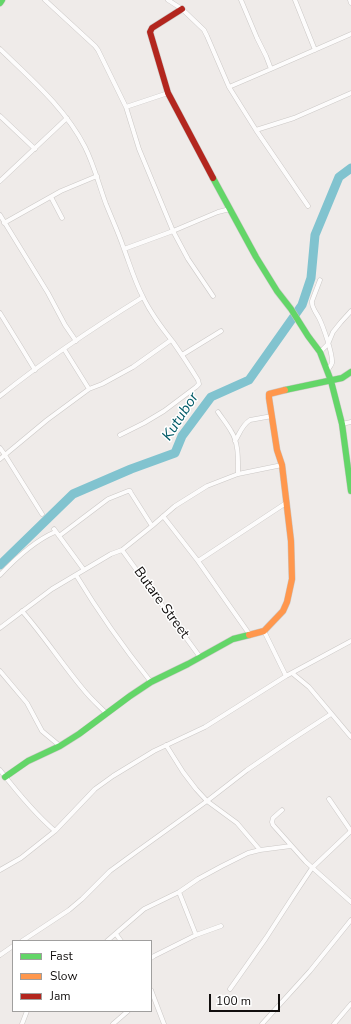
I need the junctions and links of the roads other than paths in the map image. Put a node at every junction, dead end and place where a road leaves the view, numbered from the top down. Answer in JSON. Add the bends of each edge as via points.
{"nodes":[{"id":1,"x":2,"y":0,"type":"edge"},
{"id":2,"x":45,"y":0,"type":"edge"},
{"id":3,"x":168,"y":0,"type":"edge"},
{"id":4,"x":241,"y":0,"type":"edge"},
{"id":5,"x":294,"y":0,"type":"edge"},
{"id":6,"x":350,"y":0,"type":"edge"},
{"id":7,"x":0,"y":3,"type":"edge"},
{"id":8,"x":351,"y":3,"type":"edge"},
{"id":9,"x":182,"y":9,"type":"junction"},
{"id":10,"x":351,"y":34,"type":"edge"},
{"id":11,"x":0,"y":49,"type":"edge"},
{"id":12,"x":315,"y":50,"type":"junction"},
{"id":13,"x":271,"y":70,"type":"junction"},
{"id":14,"x":228,"y":87,"type":"junction"},
{"id":15,"x":168,"y":93,"type":"junction"},
{"id":16,"x":351,"y":93,"type":"edge"},
{"id":17,"x":126,"y":107,"type":"junction"},
{"id":18,"x":0,"y":116,"type":"edge"},
{"id":19,"x":67,"y":118,"type":"junction"},
{"id":20,"x":256,"y":130,"type":"junction"},
{"id":21,"x":35,"y":149,"type":"junction"},
{"id":22,"x":97,"y":176,"type":"junction"},
{"id":23,"x":0,"y":181,"type":"edge"},
{"id":24,"x":51,"y":197,"type":"junction"},
{"id":25,"x":308,"y":206,"type":"dead end"},
{"id":26,"x":230,"y":209,"type":"junction"},
{"id":27,"x":0,"y":215,"type":"edge"},
{"id":28,"x":62,"y":218,"type":"dead end"},
{"id":29,"x":4,"y":223,"type":"junction"},
{"id":30,"x":173,"y":231,"type":"junction"},
{"id":31,"x":124,"y":249,"type":"junction"},
{"id":32,"x":320,"y":280,"type":"dead end"},
{"id":33,"x":213,"y":296,"type":"dead end"},
{"id":34,"x":143,"y":297,"type":"junction"},
{"id":35,"x":351,"y":310,"type":"edge"},
{"id":36,"x":0,"y":313,"type":"edge"},
{"id":37,"x":221,"y":331,"type":"dead end"},
{"id":38,"x":171,"y":340,"type":"junction"},
{"id":39,"x":76,"y":341,"type":"junction"},
{"id":40,"x":328,"y":344,"type":"junction"},
{"id":41,"x":64,"y":349,"type":"junction"},
{"id":42,"x":320,"y":352,"type":"junction"},
{"id":43,"x":182,"y":355,"type":"junction"},
{"id":44,"x":35,"y":370,"type":"junction"},
{"id":45,"x":327,"y":371,"type":"junction"},
{"id":46,"x":351,"y":372,"type":"edge"},
{"id":47,"x":331,"y":381,"type":"junction"},
{"id":48,"x":89,"y":389,"type":"junction"},
{"id":49,"x":0,"y":396,"type":"edge"},
{"id":50,"x":218,"y":412,"type":"dead end"},
{"id":51,"x":272,"y":416,"type":"junction"},
{"id":52,"x":351,"y":422,"type":"edge"},
{"id":53,"x":342,"y":424,"type":"junction"},
{"id":54,"x":120,"y":435,"type":"dead end"},
{"id":55,"x":236,"y":441,"type":"junction"},
{"id":56,"x":0,"y":448,"type":"edge"},
{"id":57,"x":6,"y":455,"type":"junction"},
{"id":58,"x":0,"y":459,"type":"edge"},
{"id":59,"x":282,"y":465,"type":"junction"},
{"id":60,"x":238,"y":474,"type":"junction"},
{"id":61,"x":351,"y":491,"type":"edge"},
{"id":62,"x":286,"y":503,"type":"junction"},
{"id":63,"x":42,"y":514,"type":"dead end"},
{"id":64,"x":163,"y":516,"type":"junction"},
{"id":65,"x":152,"y":526,"type":"junction"},
{"id":66,"x":59,"y":536,"type":"junction"},
{"id":67,"x":122,"y":550,"type":"junction"},
{"id":68,"x":198,"y":561,"type":"junction"},
{"id":69,"x":84,"y":570,"type":"junction"},
{"id":70,"x":0,"y":575,"type":"edge"},
{"id":71,"x":76,"y":575,"type":"junction"},
{"id":72,"x":22,"y":612,"type":"junction"},
{"id":73,"x":0,"y":628,"type":"edge"},
{"id":74,"x":264,"y":631,"type":"junction"},
{"id":75,"x":250,"y":635,"type":"junction"},
{"id":76,"x":350,"y":642,"type":"edge"},
{"id":77,"x":200,"y":657,"type":"junction"},
{"id":78,"x":0,"y":671,"type":"edge"},
{"id":79,"x":292,"y":673,"type":"junction"},
{"id":80,"x":286,"y":676,"type":"junction"},
{"id":81,"x":151,"y":682,"type":"junction"},
{"id":82,"x":106,"y":713,"type":"junction"},
{"id":83,"x":331,"y":714,"type":"junction"},
{"id":84,"x":351,"y":737,"type":"edge"},
{"id":85,"x":166,"y":745,"type":"junction"},
{"id":86,"x":60,"y":746,"type":"junction"},
{"id":87,"x":0,"y":770,"type":"edge"},
{"id":88,"x":6,"y":778,"type":"junction"},
{"id":89,"x":329,"y":799,"type":"dead end"},
{"id":90,"x":207,"y":801,"type":"junction"},
{"id":91,"x":282,"y":810,"type":"dead end"},
{"id":92,"x":55,"y":831,"type":"junction"},
{"id":93,"x":351,"y":831,"type":"edge"},
{"id":94,"x":291,"y":846,"type":"junction"},
{"id":95,"x":260,"y":850,"type":"junction"},
{"id":96,"x":312,"y":868,"type":"junction"},
{"id":97,"x":0,"y":870,"type":"edge"},
{"id":98,"x":179,"y":892,"type":"junction"},
{"id":99,"x":351,"y":902,"type":"edge"},
{"id":100,"x":351,"y":920,"type":"edge"},
{"id":101,"x":221,"y":926,"type":"dead end"},
{"id":102,"x":116,"y":934,"type":"junction"},
{"id":103,"x":196,"y":935,"type":"junction"},
{"id":104,"x":24,"y":940,"type":"edge"},
{"id":105,"x":108,"y":940,"type":"edge"},
{"id":106,"x":120,"y":940,"type":"edge"},
{"id":107,"x":11,"y":947,"type":"edge"},
{"id":108,"x":0,"y":954,"type":"edge"},
{"id":109,"x":152,"y":957,"type":"edge"},
{"id":110,"x":230,"y":989,"type":"dead end"},
{"id":111,"x":153,"y":997,"type":"edge"},
{"id":112,"x":351,"y":1004,"type":"edge"},
{"id":113,"x":27,"y":1012,"type":"edge"},
{"id":114,"x":127,"y":1012,"type":"edge"},
{"id":115,"x":22,"y":1024,"type":"edge"},
{"id":116,"x":114,"y":1024,"type":"edge"},
{"id":117,"x":164,"y":1024,"type":"edge"},
{"id":118,"x":262,"y":1024,"type":"edge"},
{"id":119,"x":334,"y":1024,"type":"edge"}],
"edges":[{"from":1,"to":7,"type":"street"},
{"from":2,"to":17,"type":"street","via":[[95,46]]},
{"from":3,"to":9,"type":"street"},
{"from":4,"to":13,"type":"street"},
{"from":5,"to":12,"type":"street"},
{"from":6,"to":8,"type":"street"},
{"from":9,"to":14,"type":"street","via":[[204,30]]},
{"from":9,"to":15,"type":"street","via":[[152,28],[150,32]]},
{"from":10,"to":12,"type":"street"},
{"from":11,"to":19,"type":"street","via":[[35,82]]},
{"from":12,"to":13,"type":"street"},
{"from":13,"to":14,"type":"street"},
{"from":14,"to":20,"type":"street"},
{"from":15,"to":17,"type":"street"},
{"from":15,"to":26,"type":"street"},
{"from":16,"to":20,"type":"street","via":[[294,118]]},
{"from":17,"to":30,"type":"street","via":[[139,149]]},
{"from":18,"to":21,"type":"street"},
{"from":19,"to":21,"type":"street"},
{"from":19,"to":22,"type":"street","via":[[85,147]]},
{"from":20,"to":25,"type":"street"},
{"from":21,"to":23,"type":"street"},
{"from":22,"to":24,"type":"street"},
{"from":22,"to":31,"type":"street"},
{"from":24,"to":28,"type":"street"},
{"from":24,"to":29,"type":"street"},
{"from":26,"to":30,"type":"street"},
{"from":26,"to":42,"type":"street","via":[[277,291]]},
{"from":27,"to":29,"type":"street"},
{"from":29,"to":39,"type":"street"},
{"from":30,"to":31,"type":"street"},
{"from":30,"to":33,"type":"street"},
{"from":31,"to":34,"type":"street"},
{"from":32,"to":40,"type":"street","via":[[312,304]]},
{"from":34,"to":38,"type":"street"},
{"from":34,"to":39,"type":"street"},
{"from":35,"to":40,"type":"street"},
{"from":36,"to":44,"type":"street"},
{"from":37,"to":43,"type":"street"},
{"from":38,"to":43,"type":"street"},
{"from":38,"to":48,"type":"street","via":[[134,367]]},
{"from":39,"to":41,"type":"street"},
{"from":40,"to":42,"type":"street"},
{"from":40,"to":45,"type":"street","via":[[332,364]]},
{"from":41,"to":44,"type":"street"},
{"from":41,"to":48,"type":"street"},
{"from":42,"to":45,"type":"street"},
{"from":43,"to":54,"type":"street","via":[[198,380],[196,387],[144,424]]},
{"from":44,"to":49,"type":"street"},
{"from":45,"to":47,"type":"street"},
{"from":46,"to":47,"type":"street"},
{"from":47,"to":51,"type":"street","via":[[270,394]]},
{"from":47,"to":53,"type":"street"},
{"from":48,"to":57,"type":"street"},
{"from":50,"to":55,"type":"street"},
{"from":51,"to":55,"type":"street","via":[[247,422]]},
{"from":51,"to":59,"type":"street","via":[[276,450]]},
{"from":52,"to":53,"type":"street"},
{"from":53,"to":61,"type":"street"},
{"from":55,"to":60,"type":"street"},
{"from":56,"to":57,"type":"street"},
{"from":57,"to":58,"type":"street"},
{"from":57,"to":63,"type":"street"},
{"from":59,"to":60,"type":"street"},
{"from":59,"to":62,"type":"street"},
{"from":60,"to":64,"type":"street","via":[[207,486]]},
{"from":62,"to":68,"type":"street"},
{"from":62,"to":74,"type":"street","via":[[292,579],[283,611]]},
{"from":64,"to":65,"type":"street"},
{"from":64,"to":68,"type":"street"},
{"from":65,"to":66,"type":"street","via":[[128,491],[108,499]]},
{"from":65,"to":67,"type":"street"},
{"from":66,"to":69,"type":"street"},
{"from":66,"to":70,"type":"street","via":[[54,530],[35,542]]},
{"from":67,"to":69,"type":"street"},
{"from":67,"to":77,"type":"street","name":"Butare Street"},
{"from":68,"to":75,"type":"street"},
{"from":69,"to":71,"type":"street"},
{"from":71,"to":72,"type":"street","via":[[52,589]]},
{"from":71,"to":81,"type":"street","via":[[111,630]]},
{"from":72,"to":73,"type":"street"},
{"from":72,"to":82,"type":"street","via":[[84,691]]},
{"from":74,"to":75,"type":"street"},
{"from":74,"to":80,"type":"street"},
{"from":75,"to":77,"type":"street","via":[[233,639]]},
{"from":76,"to":79,"type":"street"},
{"from":77,"to":81,"type":"street"},
{"from":78,"to":86,"type":"street","via":[[27,703],[42,731]]},
{"from":79,"to":80,"type":"street"},
{"from":79,"to":83,"type":"street","via":[[309,687]]},
{"from":80,"to":85,"type":"street","via":[[205,727]]},
{"from":81,"to":82,"type":"street"},
{"from":82,"to":86,"type":"street"},
{"from":83,"to":84,"type":"street"},
{"from":83,"to":90,"type":"street","via":[[247,770]]},
{"from":85,"to":90,"type":"street"},
{"from":85,"to":92,"type":"street","via":[[136,761],[95,789]]},
{"from":86,"to":88,"type":"street","via":[[28,761]]},
{"from":87,"to":88,"type":"street"},
{"from":88,"to":92,"type":"street"},
{"from":89,"to":93,"type":"street"},
{"from":90,"to":95,"type":"street","via":[[237,823]]},
{"from":90,"to":104,"type":"street","via":[[113,869],[65,913]]},
{"from":91,"to":94,"type":"street","via":[[272,822]]},
{"from":92,"to":97,"type":"street","via":[[21,858]]},
{"from":93,"to":96,"type":"street"},
{"from":94,"to":95,"type":"street"},
{"from":94,"to":96,"type":"street"},
{"from":95,"to":98,"type":"street","via":[[222,866]]},
{"from":96,"to":99,"type":"street"},
{"from":96,"to":110,"type":"street"},
{"from":98,"to":102,"type":"street","via":[[144,909]]},
{"from":98,"to":103,"type":"street"},
{"from":100,"to":118,"type":"street","via":[[310,971]]},
{"from":101,"to":103,"type":"street"},
{"from":102,"to":105,"type":"street"},
{"from":102,"to":106,"type":"street"},
{"from":103,"to":109,"type":"street"},
{"from":107,"to":108,"type":"street"},
{"from":111,"to":117,"type":"street"},
{"from":112,"to":119,"type":"street"},
{"from":113,"to":115,"type":"street"},
{"from":114,"to":116,"type":"street"}]}
